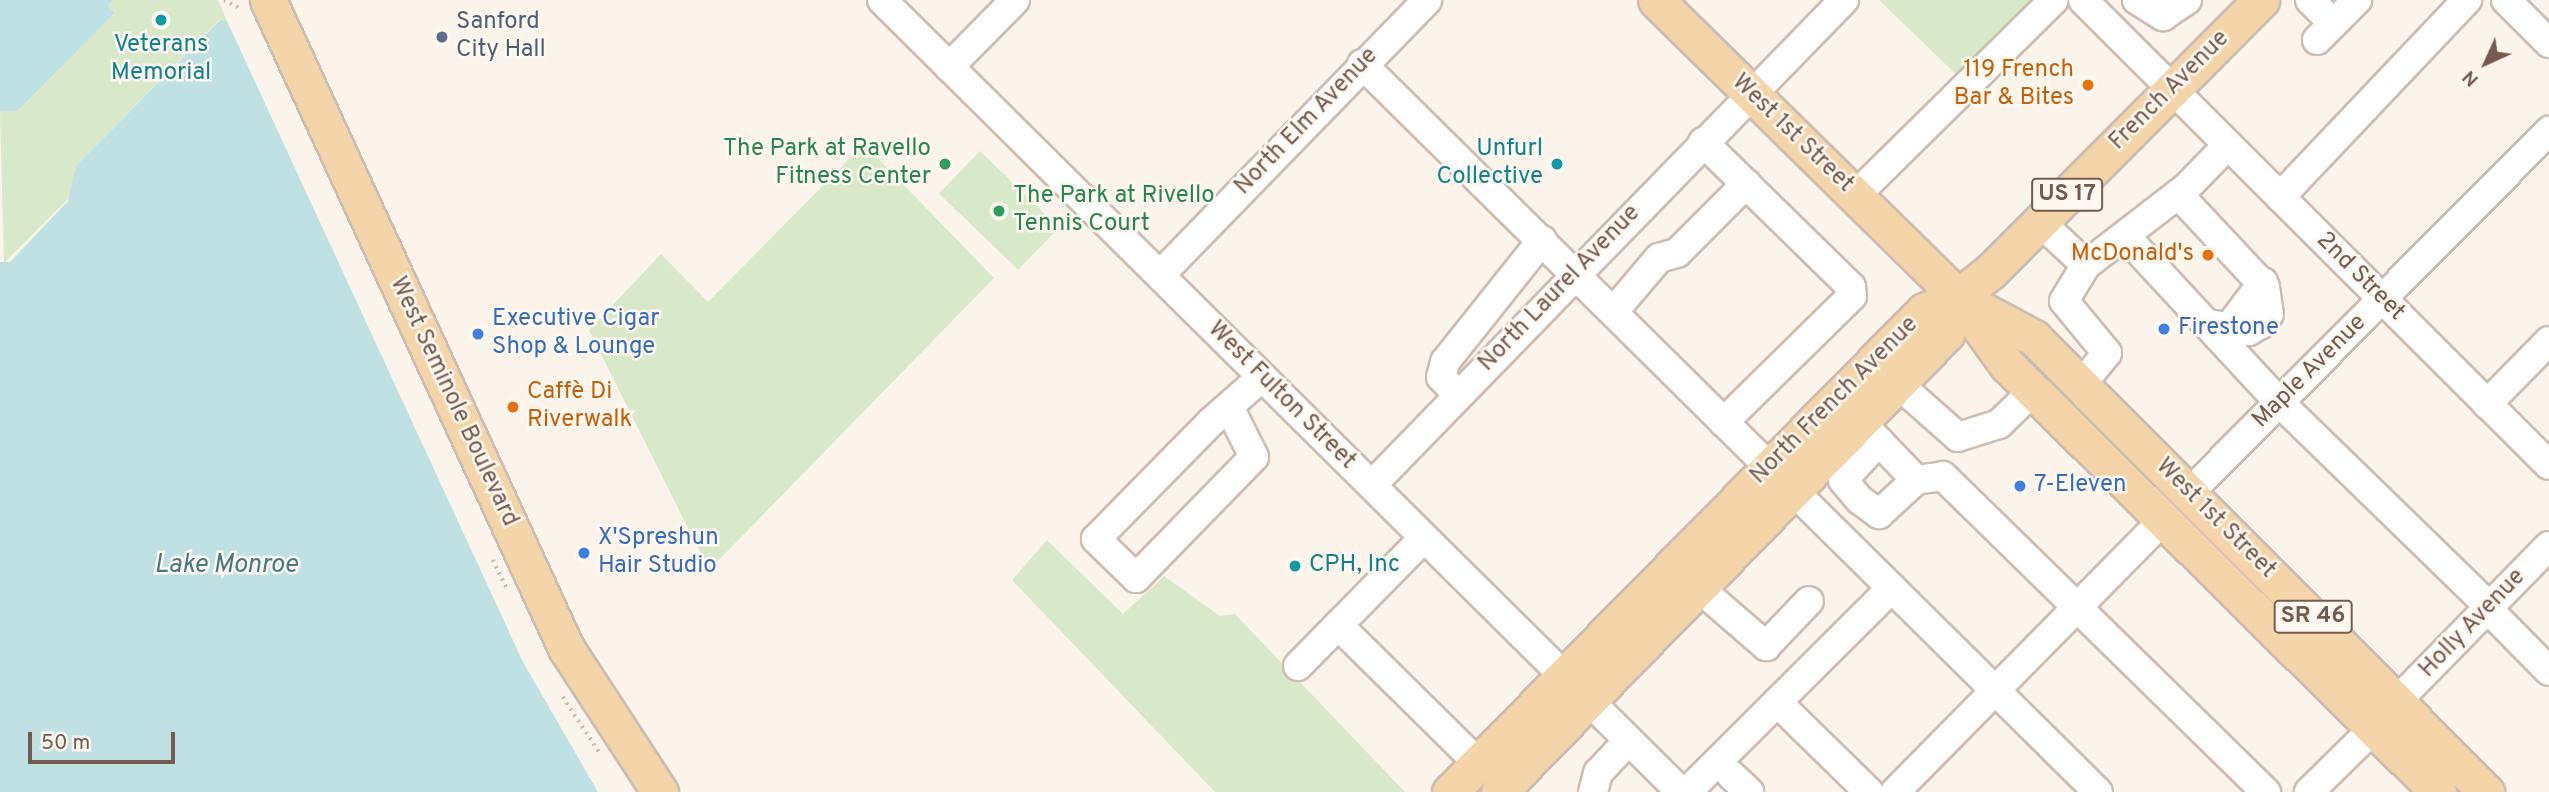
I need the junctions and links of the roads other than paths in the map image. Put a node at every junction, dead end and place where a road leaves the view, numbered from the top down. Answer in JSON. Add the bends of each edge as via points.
{"nodes":[{"id":1,"x":268,"y":0,"type":"edge"},
{"id":2,"x":882,"y":0,"type":"edge"},
{"id":3,"x":1015,"y":0,"type":"edge"},
{"id":4,"x":1427,"y":0,"type":"edge"},
{"id":5,"x":1656,"y":0,"type":"edge"},
{"id":6,"x":1844,"y":0,"type":"edge"},
{"id":7,"x":2054,"y":0,"type":"edge"},
{"id":8,"x":2083,"y":0,"type":"edge"},
{"id":9,"x":2137,"y":0,"type":"edge"},
{"id":10,"x":2188,"y":0,"type":"edge"},
{"id":11,"x":2260,"y":0,"type":"edge"},
{"id":12,"x":2310,"y":0,"type":"edge"},
{"id":13,"x":2357,"y":0,"type":"edge"},
{"id":14,"x":2468,"y":0,"type":"edge"},
{"id":15,"x":2506,"y":0,"type":"edge"},
{"id":16,"x":2549,"y":43,"type":"edge"},
{"id":17,"x":1362,"y":64,"type":"junction"},
{"id":18,"x":949,"y":67,"type":"junction"},
{"id":19,"x":2172,"y":89,"type":"junction"},
{"id":20,"x":1751,"y":96,"type":"junction"},
{"id":21,"x":2549,"y":131,"type":"edge"},
{"id":22,"x":1703,"y":142,"type":"junction"},
{"id":23,"x":2228,"y":145,"type":"junction"},
{"id":24,"x":1746,"y":184,"type":"junction"},
{"id":25,"x":2178,"y":194,"type":"junction"},
{"id":26,"x":1855,"y":196,"type":"junction"},
{"id":27,"x":2280,"y":197,"type":"junction"},
{"id":28,"x":2040,"y":222,"type":"junction"},
{"id":29,"x":2126,"y":237,"type":"junction"},
{"id":30,"x":1542,"y":240,"type":"junction"},
{"id":31,"x":2087,"y":265,"type":"junction"},
{"id":32,"x":1574,"y":272,"type":"junction"},
{"id":33,"x":1160,"y":275,"type":"junction"},
{"id":34,"x":1958,"y":296,"type":"junction"},
{"id":35,"x":2382,"y":299,"type":"junction"},
{"id":36,"x":1614,"y":311,"type":"junction"},
{"id":37,"x":2222,"y":326,"type":"junction"},
{"id":38,"x":2549,"y":341,"type":"edge"},
{"id":39,"x":1262,"y":377,"type":"junction"},
{"id":40,"x":1898,"y":384,"type":"junction"},
{"id":41,"x":2081,"y":386,"type":"junction"},
{"id":42,"x":2033,"y":391,"type":"junction"},
{"id":43,"x":1458,"y":395,"type":"junction"},
{"id":44,"x":2279,"y":402,"type":"junction"},
{"id":45,"x":2487,"y":404,"type":"junction"},
{"id":46,"x":1230,"y":407,"type":"junction"},
{"id":47,"x":1724,"y":422,"type":"junction"},
{"id":48,"x":1870,"y":432,"type":"junction"},
{"id":49,"x":2549,"y":465,"type":"edge"},
{"id":50,"x":1770,"y":466,"type":"junction"},
{"id":51,"x":1916,"y":480,"type":"junction"},
{"id":52,"x":1372,"y":485,"type":"junction"},
{"id":53,"x":1796,"y":491,"type":"junction"},
{"id":54,"x":2189,"y":493,"type":"junction"},
{"id":55,"x":1860,"y":500,"type":"junction"},
{"id":56,"x":2163,"y":520,"type":"junction"},
{"id":57,"x":1832,"y":528,"type":"junction"},
{"id":58,"x":1424,"y":538,"type":"junction"},
{"id":59,"x":2549,"y":546,"type":"edge"},
{"id":60,"x":1699,"y":587,"type":"junction"},
{"id":61,"x":1892,"y":588,"type":"junction"},
{"id":62,"x":1809,"y":601,"type":"dead end"},
{"id":63,"x":2077,"y":607,"type":"junction"},
{"id":64,"x":2489,"y":608,"type":"junction"},
{"id":65,"x":1338,"y":625,"type":"junction"},
{"id":66,"x":2302,"y":657,"type":"junction"},
{"id":67,"x":1297,"y":666,"type":"dead end"},
{"id":68,"x":2549,"y":671,"type":"edge"},
{"id":69,"x":1576,"y":690,"type":"junction"},
{"id":70,"x":1995,"y":691,"type":"junction"},
{"id":71,"x":2397,"y":701,"type":"junction"},
{"id":72,"x":1777,"y":702,"type":"junction"},
{"id":73,"x":2373,"y":729,"type":"junction"},
{"id":74,"x":1628,"y":740,"type":"junction"},
{"id":75,"x":1478,"y":763,"type":"junction"},
{"id":76,"x":2478,"y":783,"type":"edge"},
{"id":77,"x":1866,"y":791,"type":"edge"},
{"id":78,"x":660,"y":792,"type":"edge"},
{"id":79,"x":1450,"y":792,"type":"edge"},
{"id":80,"x":1499,"y":792,"type":"edge"},
{"id":81,"x":1593,"y":792,"type":"edge"},
{"id":82,"x":1681,"y":792,"type":"edge"},
{"id":83,"x":1687,"y":792,"type":"edge"},
{"id":84,"x":1895,"y":792,"type":"edge"},
{"id":85,"x":2098,"y":792,"type":"edge"},
{"id":86,"x":2266,"y":792,"type":"edge"},
{"id":87,"x":2309,"y":792,"type":"edge"},
{"id":88,"x":2438,"y":792,"type":"edge"}],
"edges":[{"from":1,"to":78,"type":"main road","name":"West Seminole Boulevard","via":[[566,648]]},
{"from":2,"to":18,"type":"street","name":"West Fulton Street"},
{"from":3,"to":18,"type":"street"},
{"from":4,"to":17,"type":"street","name":"North Elm Avenue"},
{"from":5,"to":20,"type":"main road","name":"West 1st Street"},
{"from":6,"to":20,"type":"street","name":"North Laurel Avenue"},
{"from":7,"to":26,"type":"street"},
{"from":8,"to":19,"type":"street","name":"2nd Street"},
{"from":9,"to":10,"type":"street","via":[[2163,16]]},
{"from":11,"to":19,"type":"main road","name":"French Avenue","number":"US 17"},
{"from":12,"to":13,"type":"street","via":[[2325,32]]},
{"from":14,"to":27,"type":"street"},
{"from":15,"to":16,"type":"street"},
{"from":17,"to":30,"type":"street"},
{"from":17,"to":33,"type":"street","name":"North Elm Avenue"},
{"from":18,"to":33,"type":"street","name":"West Fulton Street"},
{"from":19,"to":23,"type":"street","name":"2nd Street"},
{"from":19,"to":28,"type":"main road","name":"French Avenue","number":"US 17"},
{"from":20,"to":22,"type":"street","name":"North Laurel Avenue"},
{"from":20,"to":26,"type":"main road","name":"West 1st Street"},
{"from":21,"to":35,"type":"street","name":"Maple Avenue"},
{"from":22,"to":24,"type":"street"},
{"from":22,"to":32,"type":"street","name":"North Laurel Avenue"},
{"from":23,"to":25,"type":"street"},
{"from":23,"to":27,"type":"street","name":"2nd Street"},
{"from":24,"to":36,"type":"street","via":[[1677,253],[1659,258]]},
{"from":24,"to":47,"type":"street","via":[[1851,287],[1852,296]]},
{"from":25,"to":29,"type":"street"},
{"from":25,"to":37,"type":"street","via":[[2263,282]]},
{"from":26,"to":34,"type":"main road","name":"West 1st Street"},
{"from":27,"to":35,"type":"street","name":"2nd Street"},
{"from":28,"to":31,"type":"street"},
{"from":28,"to":34,"type":"main road","name":"French Avenue","number":"US 17"},
{"from":29,"to":31,"type":"street"},
{"from":29,"to":37,"type":"street"},
{"from":30,"to":32,"type":"street"},
{"from":30,"to":43,"type":"street","via":[[1445,362],[1441,377]]},
{"from":31,"to":41,"type":"street","via":[[2064,301],[2107,353]]},
{"from":32,"to":36,"type":"street"},
{"from":32,"to":43,"type":"street","name":"North Laurel Avenue"},
{"from":33,"to":39,"type":"street","name":"West Fulton Street"},
{"from":34,"to":40,"type":"main road","name":"North French Avenue","via":[[1946,334]]},
{"from":34,"to":41,"type":"main road","name":"West 1st Street","number":"SR 46","via":[[2034,338]]},
{"from":34,"to":42,"type":"main road","name":"West 1st Street","number":"SR 46"},
{"from":34,"to":50,"type":"main road","name":"North French Avenue","via":[[1924,311]]},
{"from":35,"to":44,"type":"street","name":"Maple Avenue"},
{"from":35,"to":45,"type":"street","name":"2nd Street"},
{"from":36,"to":47,"type":"street"},
{"from":37,"to":44,"type":"street"},
{"from":38,"to":45,"type":"street"},
{"from":39,"to":46,"type":"street"},
{"from":39,"to":52,"type":"street","name":"West Fulton Street"},
{"from":40,"to":42,"type":"street","via":[[1958,437],[1999,424]]},
{"from":40,"to":48,"type":"main road","name":"North French Avenue"},
{"from":41,"to":54,"type":"main road","name":"West 1st Street","number":"SR 46"},
{"from":42,"to":56,"type":"main road","name":"West 1st Street","number":"SR 46"},
{"from":43,"to":52,"type":"street","name":"North Laurel Avenue"},
{"from":44,"to":54,"type":"street","name":"Maple Avenue"},
{"from":44,"to":64,"type":"street"},
{"from":45,"to":49,"type":"street","name":"2nd Street"},
{"from":46,"to":46,"type":"street","via":[[1096,539],[1136,578],[1254,457]]},
{"from":47,"to":50,"type":"street"},
{"from":48,"to":51,"type":"street"},
{"from":48,"to":53,"type":"main road","name":"North French Avenue"},
{"from":48,"to":55,"type":"street","via":[[1843,480]]},
{"from":50,"to":53,"type":"street"},
{"from":50,"to":69,"type":"main road","name":"North French Avenue"},
{"from":51,"to":55,"type":"street","via":[[1879,513]]},
{"from":51,"to":63,"type":"street","via":[[1943,476]]},
{"from":52,"to":58,"type":"street","name":"West Fulton Street"},
{"from":53,"to":57,"type":"street"},
{"from":53,"to":60,"type":"main road","name":"North French Avenue"},
{"from":54,"to":71,"type":"main road","name":"West 1st Street","number":"SR 46"},
{"from":55,"to":57,"type":"street"},
{"from":56,"to":63,"type":"street"},
{"from":56,"to":66,"type":"main road","name":"West 1st Street","number":"SR 46"},
{"from":57,"to":61,"type":"street"},
{"from":58,"to":65,"type":"street"},
{"from":58,"to":69,"type":"street","name":"West Fulton Street"},
{"from":59,"to":64,"type":"street","name":"Holly Avenue"},
{"from":60,"to":62,"type":"street","via":[[1766,646]]},
{"from":60,"to":69,"type":"main road","name":"North French Avenue"},
{"from":61,"to":70,"type":"street"},
{"from":61,"to":72,"type":"street"},
{"from":63,"to":70,"type":"street"},
{"from":63,"to":86,"type":"street"},
{"from":64,"to":68,"type":"street"},
{"from":64,"to":71,"type":"street","name":"Holly Avenue"},
{"from":65,"to":67,"type":"street"},
{"from":65,"to":75,"type":"street"},
{"from":66,"to":71,"type":"main road","via":[[2329,660],[2365,695]]},
{"from":66,"to":73,"type":"main road","name":"West 1st Street","number":"SR 46"},
{"from":69,"to":74,"type":"street","name":"West Fulton Street"},
{"from":69,"to":75,"type":"main road","name":"North French Avenue"},
{"from":69,"to":80,"type":"main road","name":"North French Avenue"},
{"from":70,"to":84,"type":"street"},
{"from":70,"to":85,"type":"street"},
{"from":71,"to":76,"type":"main road","name":"West 1st Street","number":"SR 46"},
{"from":72,"to":77,"type":"street"},
{"from":72,"to":83,"type":"street"},
{"from":73,"to":76,"type":"main road","via":[[2410,736],[2441,766]]},
{"from":73,"to":87,"type":"street"},
{"from":73,"to":88,"type":"main road","name":"West 1st Street","number":"SR 46"},
{"from":74,"to":81,"type":"street","via":[[1598,773]]},
{"from":74,"to":82,"type":"street","name":"West Fulton Street"},
{"from":75,"to":79,"type":"main road","name":"North French Avenue"}]}
